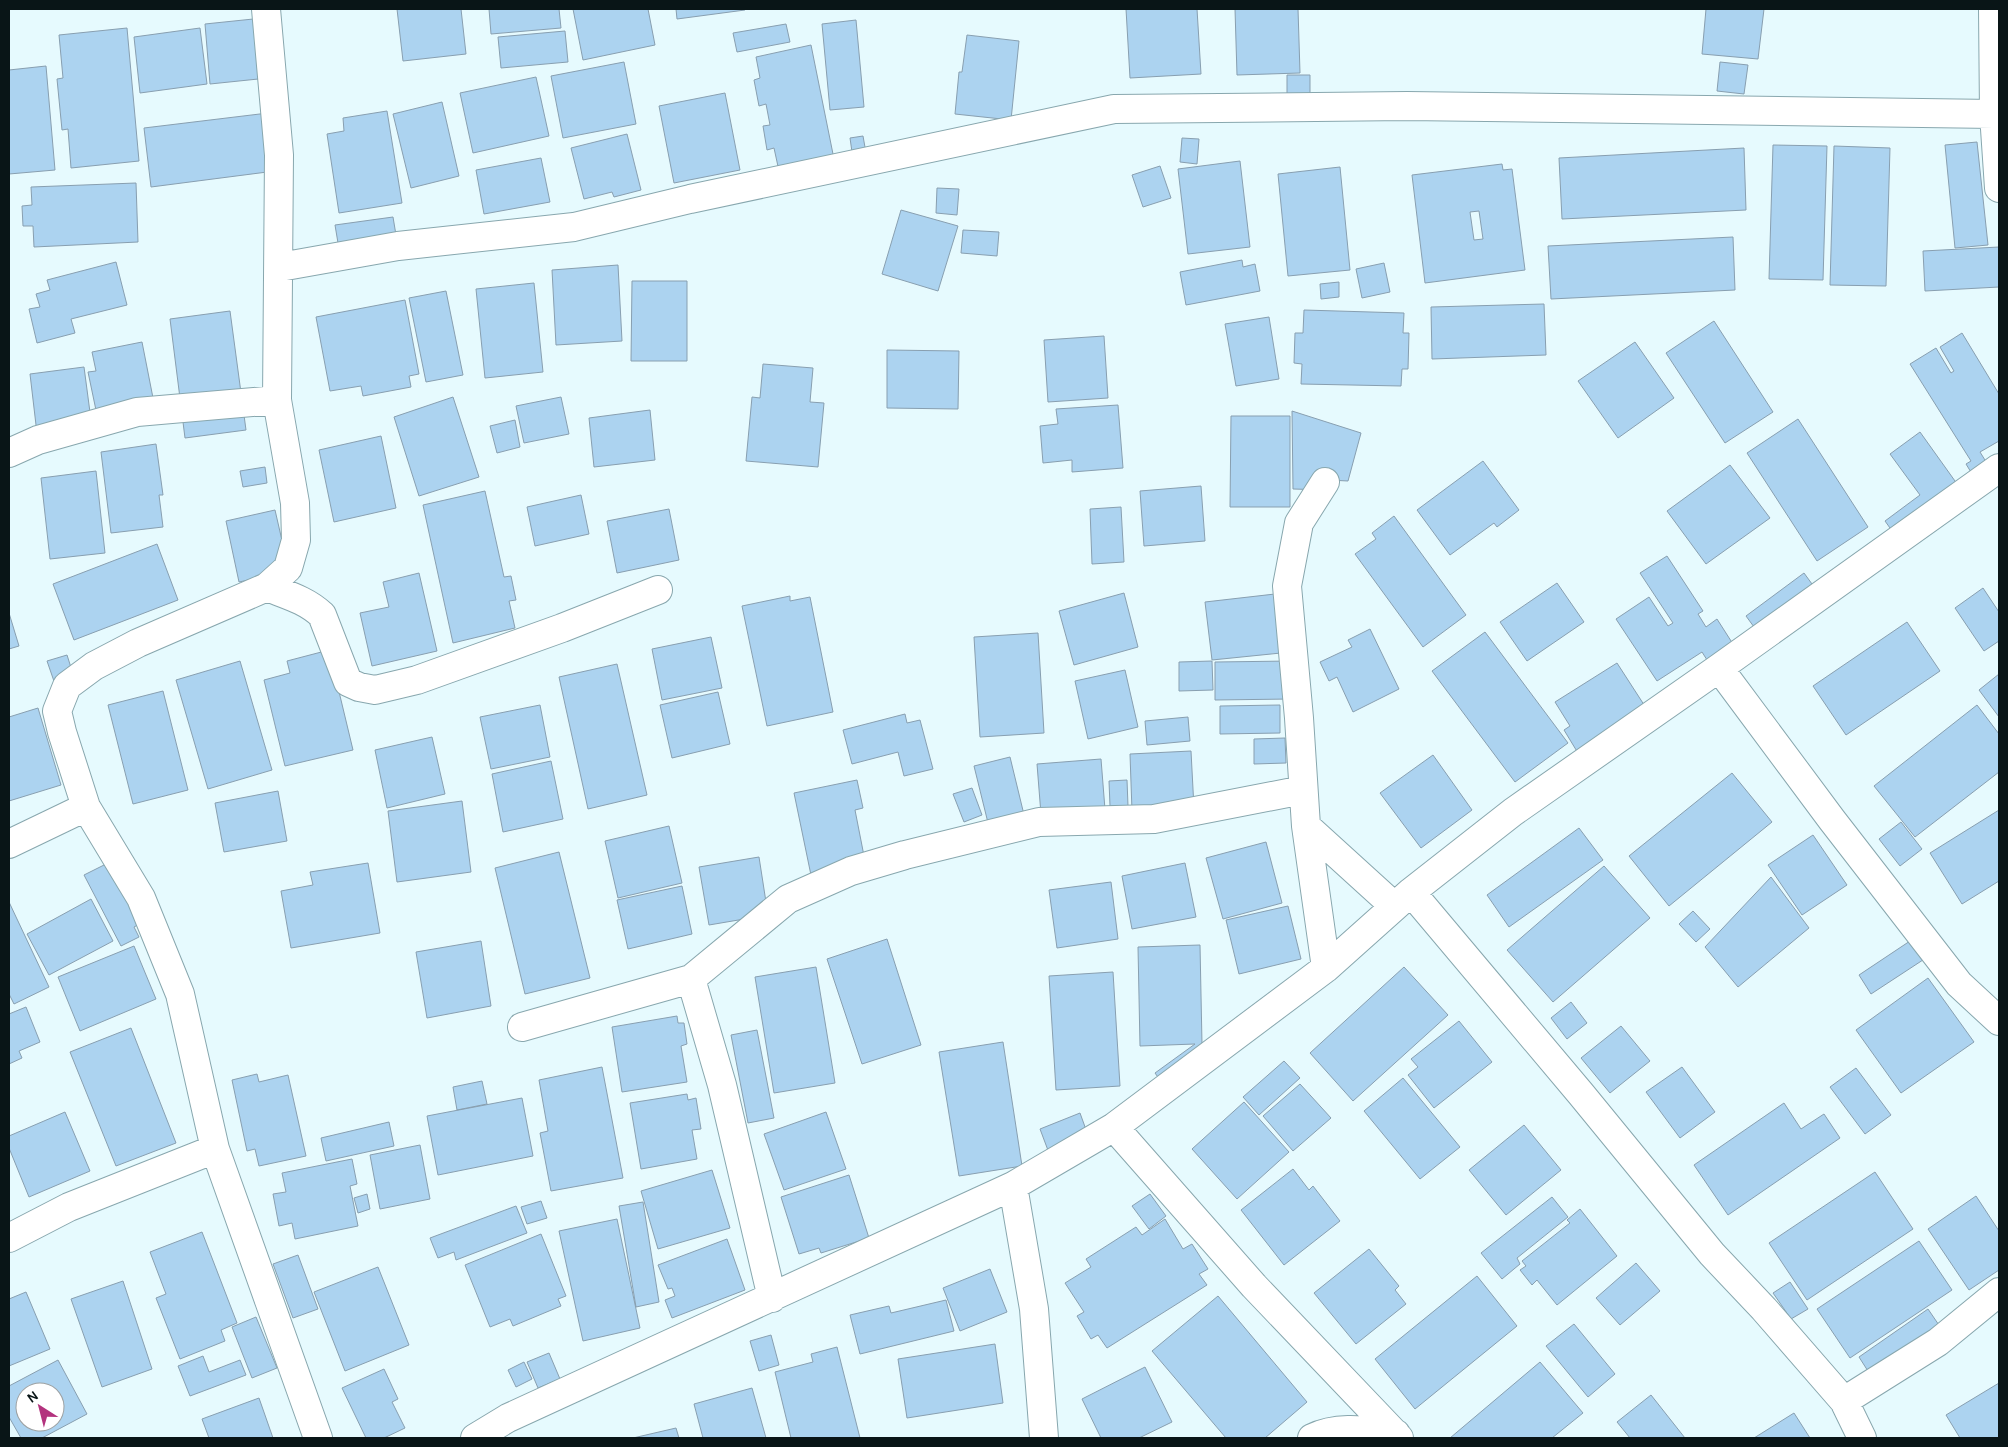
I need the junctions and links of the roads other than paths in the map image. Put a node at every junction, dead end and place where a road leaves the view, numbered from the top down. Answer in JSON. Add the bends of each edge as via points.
{"nodes":[{"id":1,"x":266,"y":9,"type":"edge"},
{"id":2,"x":1993,"y":9,"type":"edge"},
{"id":3,"x":1994,"y":114,"type":"junction"},
{"id":4,"x":1999,"y":188,"type":"edge"},
{"id":5,"x":280,"y":267,"type":"junction"},
{"id":6,"x":278,"y":400,"type":"junction"},
{"id":7,"x":9,"y":453,"type":"edge"},
{"id":8,"x":1999,"y":468,"type":"edge"},
{"id":9,"x":1325,"y":482,"type":"dead end"},
{"id":10,"x":267,"y":588,"type":"junction"},
{"id":11,"x":658,"y":590,"type":"dead end"},
{"id":12,"x":1719,"y":668,"type":"junction"},
{"id":13,"x":1303,"y":790,"type":"junction"},
{"id":14,"x":86,"y":806,"type":"junction"},
{"id":15,"x":1306,"y":826,"type":"junction"},
{"id":16,"x":9,"y":844,"type":"edge"},
{"id":17,"x":1402,"y":899,"type":"junction"},
{"id":18,"x":1326,"y":968,"type":"junction"},
{"id":19,"x":692,"y":979,"type":"junction"},
{"id":20,"x":1999,"y":1021,"type":"edge"},
{"id":21,"x":522,"y":1027,"type":"dead end"},
{"id":22,"x":1114,"y":1127,"type":"junction"},
{"id":23,"x":215,"y":1150,"type":"junction"},
{"id":24,"x":1013,"y":1186,"type":"junction"},
{"id":25,"x":9,"y":1238,"type":"edge"},
{"id":26,"x":1999,"y":1292,"type":"edge"},
{"id":27,"x":772,"y":1298,"type":"junction"},
{"id":28,"x":1844,"y":1401,"type":"junction"},
{"id":29,"x":1398,"y":1436,"type":"edge"},
{"id":30,"x":318,"y":1438,"type":"edge"},
{"id":31,"x":475,"y":1438,"type":"edge"},
{"id":32,"x":1044,"y":1438,"type":"edge"},
{"id":33,"x":1312,"y":1438,"type":"edge"},
{"id":34,"x":1862,"y":1438,"type":"edge"}],
"edges":[{"from":1,"to":5,"type":"street","via":[[279,155]]},
{"from":2,"to":3,"type":"street"},
{"from":3,"to":4,"type":"street"},
{"from":3,"to":5,"type":"street","via":[[1407,106],[1114,109],[574,226],[398,246]]},
{"from":5,"to":6,"type":"street"},
{"from":6,"to":7,"type":"street","via":[[137,412],[38,440]]},
{"from":6,"to":10,"type":"street","via":[[295,503],[296,540],[288,568]]},
{"from":8,"to":12,"type":"street"},
{"from":9,"to":13,"type":"street","via":[[1299,523],[1287,586]]},
{"from":10,"to":11,"type":"street","via":[[314,607],[322,615],[348,682],[375,690],[417,680]]},
{"from":10,"to":14,"type":"street","via":[[138,643],[94,666],[67,686],[57,711]]},
{"from":12,"to":17,"type":"street","via":[[1513,812]]},
{"from":12,"to":20,"type":"street","via":[[1959,984]]},
{"from":13,"to":15,"type":"street"},
{"from":13,"to":19,"type":"street","via":[[1154,819],[1039,822],[851,871],[788,899]]},
{"from":14,"to":16,"type":"street"},
{"from":14,"to":23,"type":"street","via":[[141,898],[180,994]]},
{"from":15,"to":17,"type":"street"},
{"from":15,"to":18,"type":"street"},
{"from":17,"to":18,"type":"street"},
{"from":17,"to":28,"type":"street","via":[[1581,1094],[1712,1254]]},
{"from":18,"to":22,"type":"street"},
{"from":19,"to":21,"type":"street"},
{"from":19,"to":27,"type":"street","via":[[722,1085]]},
{"from":22,"to":24,"type":"street"},
{"from":22,"to":29,"type":"street","via":[[1254,1286]]},
{"from":23,"to":25,"type":"street","via":[[69,1207]]},
{"from":23,"to":30,"type":"street"},
{"from":24,"to":27,"type":"street"},
{"from":24,"to":32,"type":"street","via":[[1034,1309]]},
{"from":26,"to":28,"type":"street","via":[[1938,1342]]},
{"from":27,"to":31,"type":"street","via":[[508,1418]]},
{"from":28,"to":34,"type":"street"},
{"from":29,"to":33,"type":"street","via":[[1349,1429]]}]}
